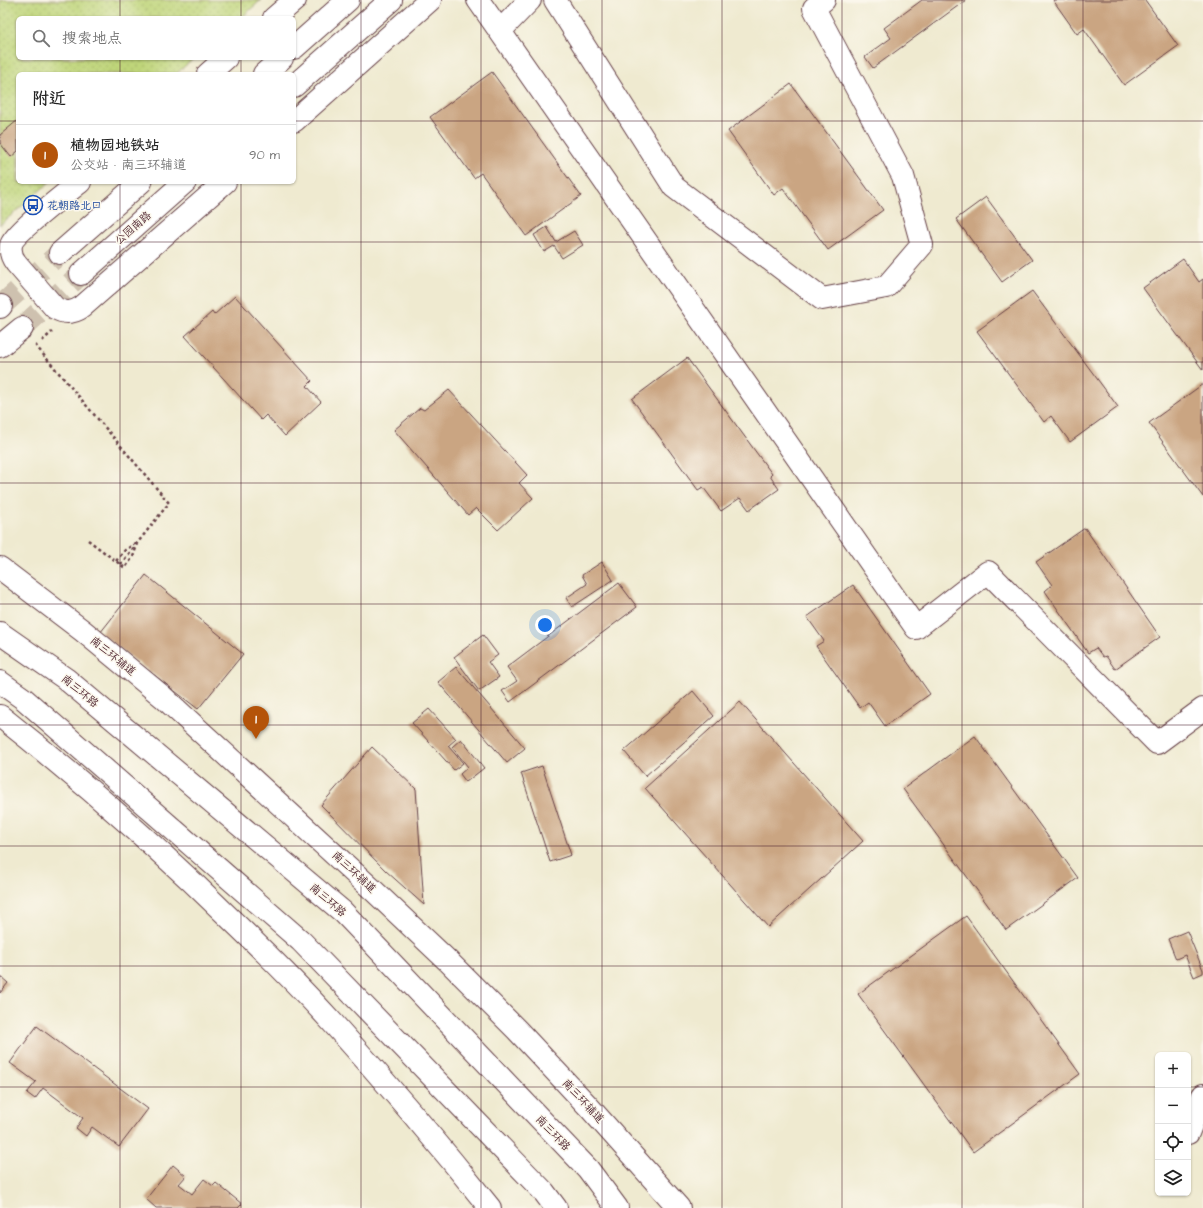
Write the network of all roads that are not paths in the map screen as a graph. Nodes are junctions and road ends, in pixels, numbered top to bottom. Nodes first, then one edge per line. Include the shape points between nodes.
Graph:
1 (295, 0) edge
2 (348, 0) edge
3 (391, 0) edge
4 (430, 0) edge
5 (478, 0) edge
6 (530, 0) edge
7 (555, 0) edge
8 (824, 0) edge
9 (276, 16) edge
10 (500, 31) junction
11 (296, 46) edge
12 (224, 60) edge
13 (280, 60) edge
14 (210, 72) edge
15 (266, 72) edge
16 (296, 84) edge
17 (296, 119) edge
18 (78, 184) edge
19 (139, 184) edge
20 (183, 184) edge
21 (223, 184) edge
22 (60, 253) tunnel mouth
23 (81, 274) tunnel mouth
24 (22, 328) tunnel mouth
25 (0, 346) edge
26 (0, 568) edge
27 (0, 633) edge
28 (0, 682) edge
29 (1203, 709) edge
30 (0, 716) edge
31 (1203, 1095) edge
32 (1191, 1125) edge
33 (490, 1208) edge
34 (556, 1208) edge
35 (617, 1208) edge
36 (679, 1208) edge

1 - 9 main road
2 - 11 main road
3 - 16 main road
4 - 17 main road
5 - 10 main road
6 - 10 main road
7 - 8 main road via 674,188 822,299 886,287 922,245 903,176 814,8
10 - 29 main road via 916,628 988,572 1157,743
12 - 14 main road
13 - 15 main road
18 - 21 main road via 18,234 11,246 12,258 16,263 55,308 68,313 82,307
19 - 22 main road
20 - 23 main road, 公园南路
24 - 25 main road
26 - 36 main road, 南三环辅道 via 83,631 163,697 374,891 517,1030
27 - 35 main road, 南三环路 via 66,679 343,912 588,1169
28 - 34 main road via 24,699 301,940 544,1192
30 - 33 main road via 84,784 185,874 284,972 375,1070
31 - 32 main road

